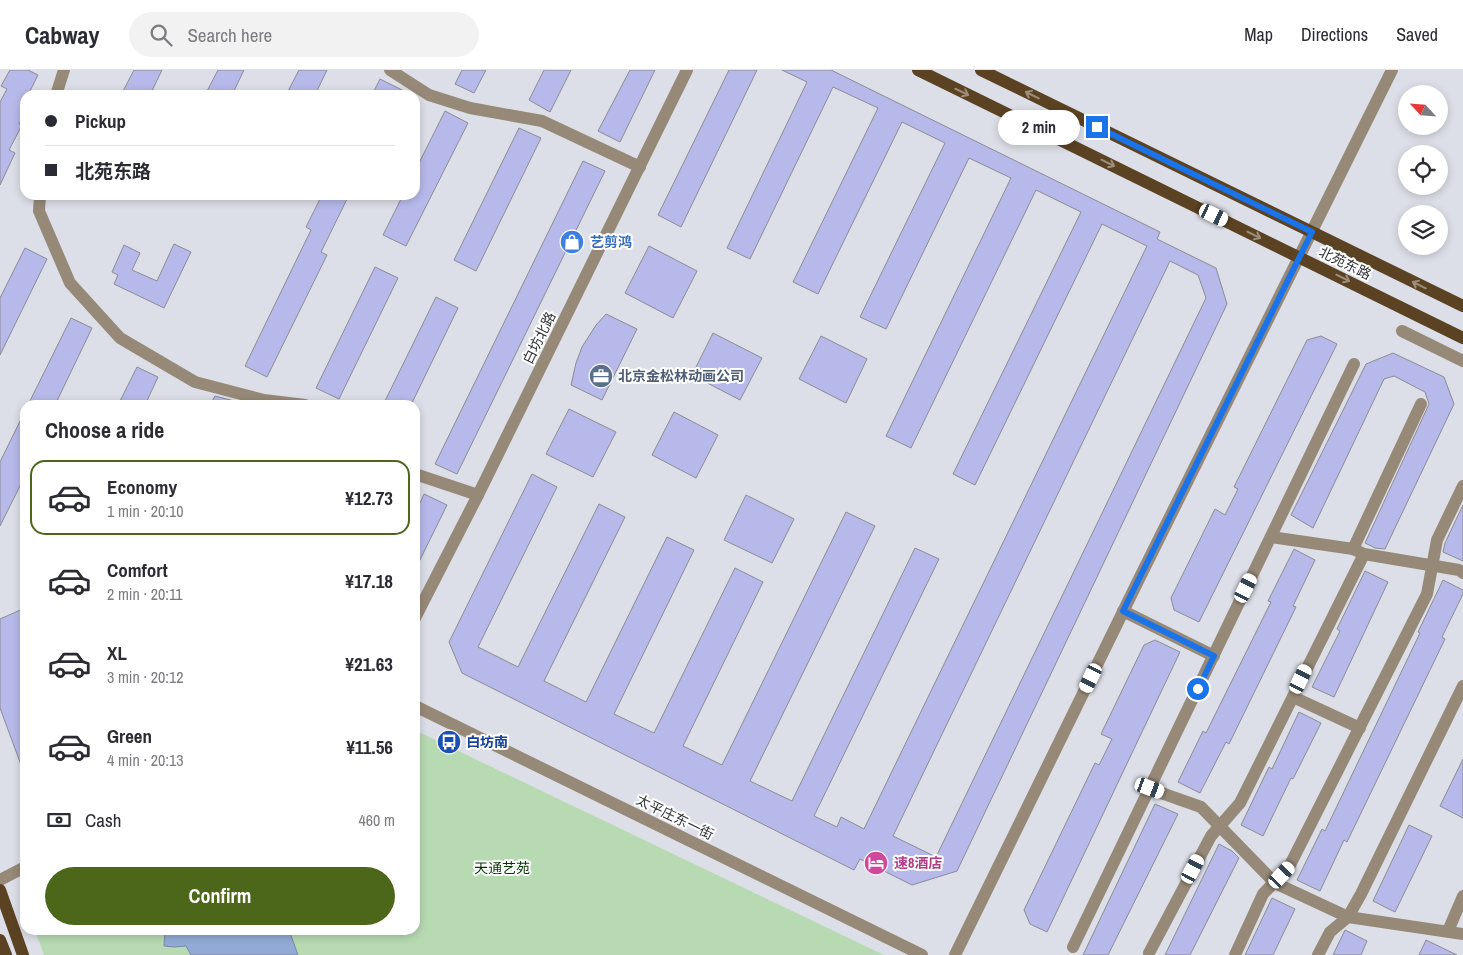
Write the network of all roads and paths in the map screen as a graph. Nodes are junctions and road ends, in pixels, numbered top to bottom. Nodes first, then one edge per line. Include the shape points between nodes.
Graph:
1 (390, 70) edge
2 (687, 70) edge
3 (918, 70) edge
4 (981, 70) edge
5 (1392, 70) edge
6 (63, 71) edge
7 (57, 90) edge
8 (640, 167) junction
9 (39, 200) edge
10 (1312, 232) junction
11 (1299, 257) junction
12 (1463, 306) edge
13 (1402, 332) dead end
14 (1463, 338) edge
15 (1463, 361) edge
16 (1354, 364) dead end
17 (264, 400) edge
18 (1421, 404) dead end
19 (420, 476) edge
20 (1463, 486) edge
21 (478, 495) junction
22 (1271, 537) junction
23 (1358, 552) junction
24 (1432, 566) junction
25 (1463, 573) edge
26 (420, 608) edge
27 (1123, 611) junction
28 (1214, 656) junction
29 (1463, 686) edge
30 (1292, 697) junction
31 (420, 708) edge
32 (1360, 728) junction
33 (1150, 788) junction
34 (1220, 826) junction
35 (20, 870) edge
36 (0, 880) edge
37 (1275, 882) junction
38 (0, 890) edge
39 (1463, 896) edge
40 (1348, 916) junction
41 (1448, 931) junction
42 (1463, 934) edge
43 (0, 940) edge
44 (1073, 948) dead end
45 (1149, 953) dead end
46 (6, 955) edge
47 (23, 955) edge
48 (922, 955) edge
49 (955, 955) edge
50 (1235, 955) edge
51 (1318, 955) edge

1 - 8 street via 429,95 470,108 542,121
2 - 8 street, 白坊北路
3 -> 11 main road, 北苑东路
10 -> 4 main road, 北苑东路
5 - 10 street
6 - 7 street
8 - 21 street, 白坊北路
9 - 17 street via 38,211 70,283 120,338 195,382
10 - 11 street
12 -> 10 main road, 北苑东路
11 -> 14 main road, 北苑东路
11 - 27 street
13 - 15 street
16 - 22 street
18 - 23 street
19 - 21 street
20 - 24 street via 1437,540
21 - 26 street, 白坊北路
22 - 23 street
22 - 28 street
23 - 24 street
23 - 30 street
24 - 25 street
24 - 32 street via 1427,594
27 - 28 street
27 - 49 street
28 - 33 street
29 - 40 street
30 - 32 street
30 - 34 street via 1240,803
31 - 48 street, 太平庄东一街
32 - 37 street via 1289,867
33 - 34 street via 1201,807
33 - 44 street
34 - 37 street
34 - 45 street via 1211,836
35 - 36 street
37 - 40 street
37 - 50 street via 1263,894
38 - 47 main road
39 - 41 street
40 - 41 street
40 - 51 street via 1330,932
41 - 42 street
43 - 46 main road

